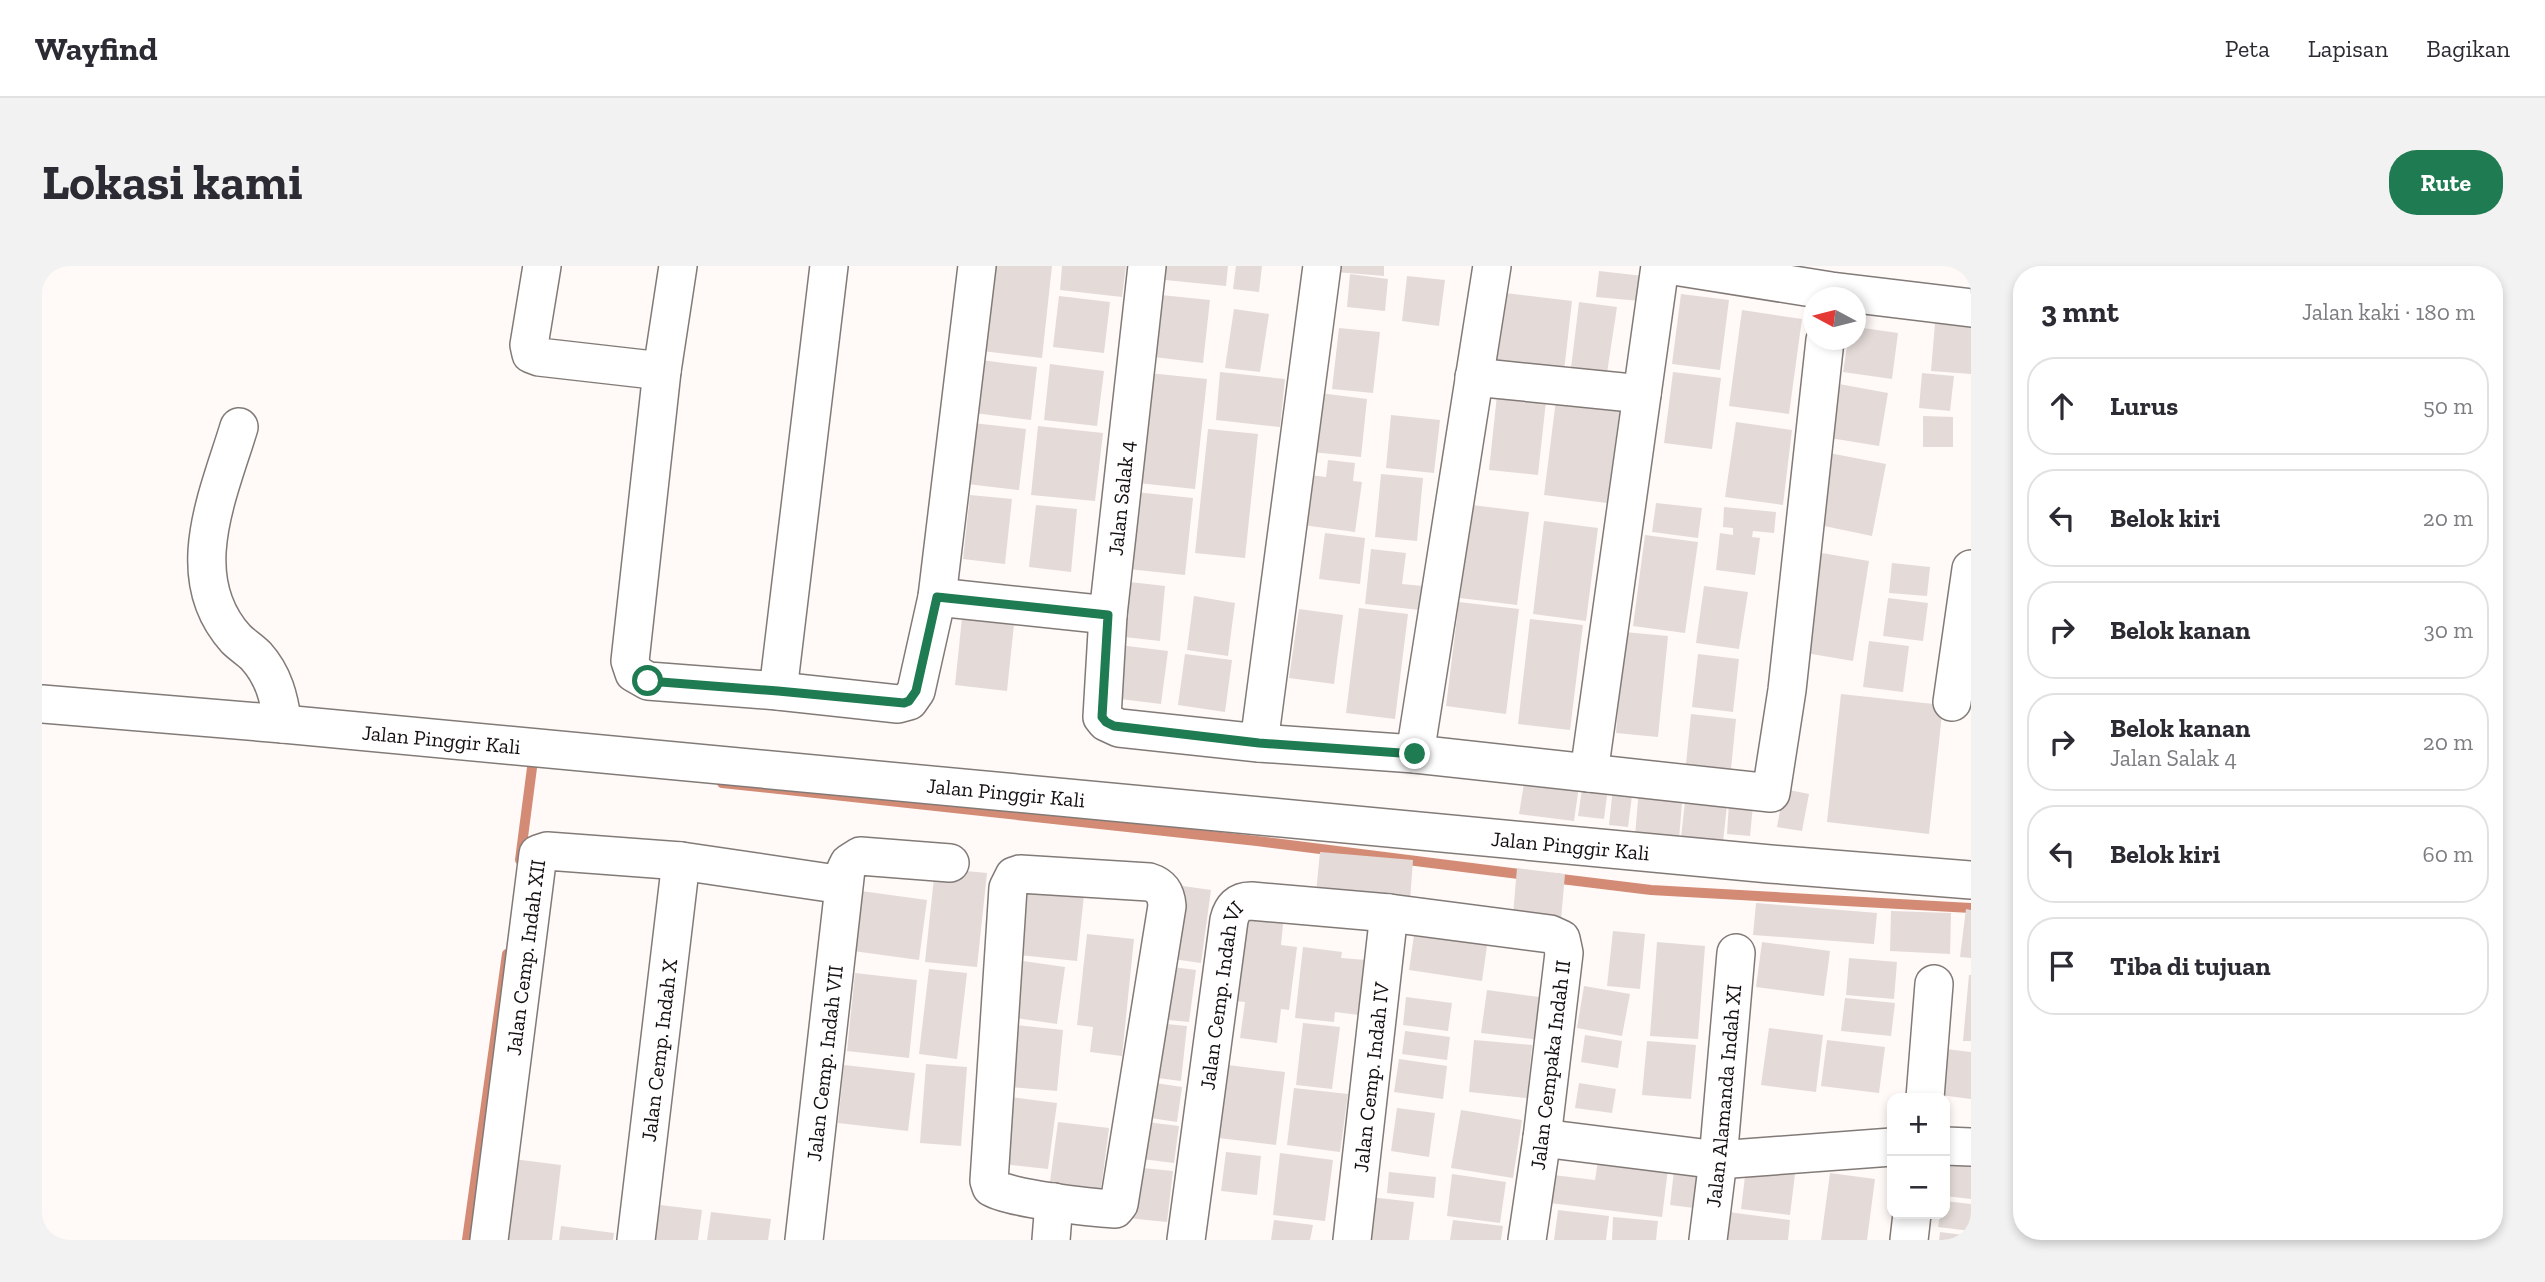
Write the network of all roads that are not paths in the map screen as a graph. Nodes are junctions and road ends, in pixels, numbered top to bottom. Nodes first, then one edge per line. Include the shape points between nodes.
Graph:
1 (542, 266) edge
2 (678, 266) edge
3 (829, 266) edge
4 (977, 266) edge
5 (1147, 266) edge
6 (1322, 266) edge
7 (1492, 266) edge
8 (1660, 266) edge
9 (1674, 266) edge
10 (1803, 289) edge
11 (1866, 298) edge
12 (1971, 308) edge
13 (1824, 350) edge
14 (662, 371) junction
15 (1475, 377) junction
16 (1642, 394) junction
17 (239, 427) dead end
18 (1971, 569) edge
19 (937, 597) junction
20 (1108, 615) junction
21 (778, 691) junction
22 (1952, 702) dead end
23 (42, 704) edge
24 (283, 724) junction
25 (1259, 743) junction
26 (1415, 754) junction
27 (1589, 773) junction
28 (681, 861) junction
29 (950, 863) dead end
30 (1971, 880) edge
31 (843, 885) junction
32 (1389, 913) junction
33 (1736, 953) dead end
34 (1934, 984) dead end
35 (1924, 1093) edge
36 (1542, 1138) junction
37 (1950, 1146) edge
38 (1887, 1147) edge
39 (1971, 1147) edge
40 (1718, 1160) junction
41 (1054, 1202) junction
42 (1911, 1219) edge
43 (489, 1240) edge
44 (636, 1240) edge
45 (804, 1240) edge
46 (1051, 1240) edge
47 (1186, 1240) edge
48 (1352, 1240) edge
49 (1527, 1240) edge
50 (1707, 1240) edge
51 (1909, 1240) edge

1 - 14 street via 531,354
2 - 14 street
3 - 21 street
4 - 19 street
5 - 20 street, Jalan Salak 4
6 - 25 street
7 - 15 street
8 - 16 street
9 - 10 street
11 - 12 street
13 - 27 street via 1787,690 1771,793
14 - 21 street via 630,661 634,673 648,681
15 - 16 street
15 - 26 street
16 - 27 street
17 - 24 street via 205,549 206,580 216,612 271,675
18 - 22 street
19 - 20 street
19 - 21 street via 918,685 909,701 898,704
20 - 25 street, Jalan Salak 4 via 1102,717 1112,726
23 - 24 street, Jalan Pinggir Kali
24 - 30 street, Jalan Pinggir Kali
25 - 26 street
26 - 27 street
28 - 31 street, Jalan Cemp. Indah XII
28 - 43 street, Jalan Cemp. Indah XII via 547,850 538,854
28 - 44 street, Jalan Cemp. Indah X
29 - 31 street via 860,856 849,863
31 - 45 street, Jalan Cemp. Indah VII
32 - 36 street, Jalan Cempaka Indah II via 1561,939 1564,953
32 - 47 street, Jalan Cemp. Indah VI via 1251,901 1243,901 1231,911
32 - 48 street, Jalan Cemp. Indah IV
33 - 40 street, Jalan Alamanda Indah XI
34 - 35 street
36 - 40 street
36 - 49 street, Jalan Cempaka Indah II
37 - 39 street
38 - 40 street
40 - 50 street, Jalan Alamanda Indah XI
41 - 41 street via 1112,1209 1119,1204 1167,906 1164,892 1149,882 1027,874 1010,881 989,1181 996,1190
41 - 46 street
42 - 51 street

